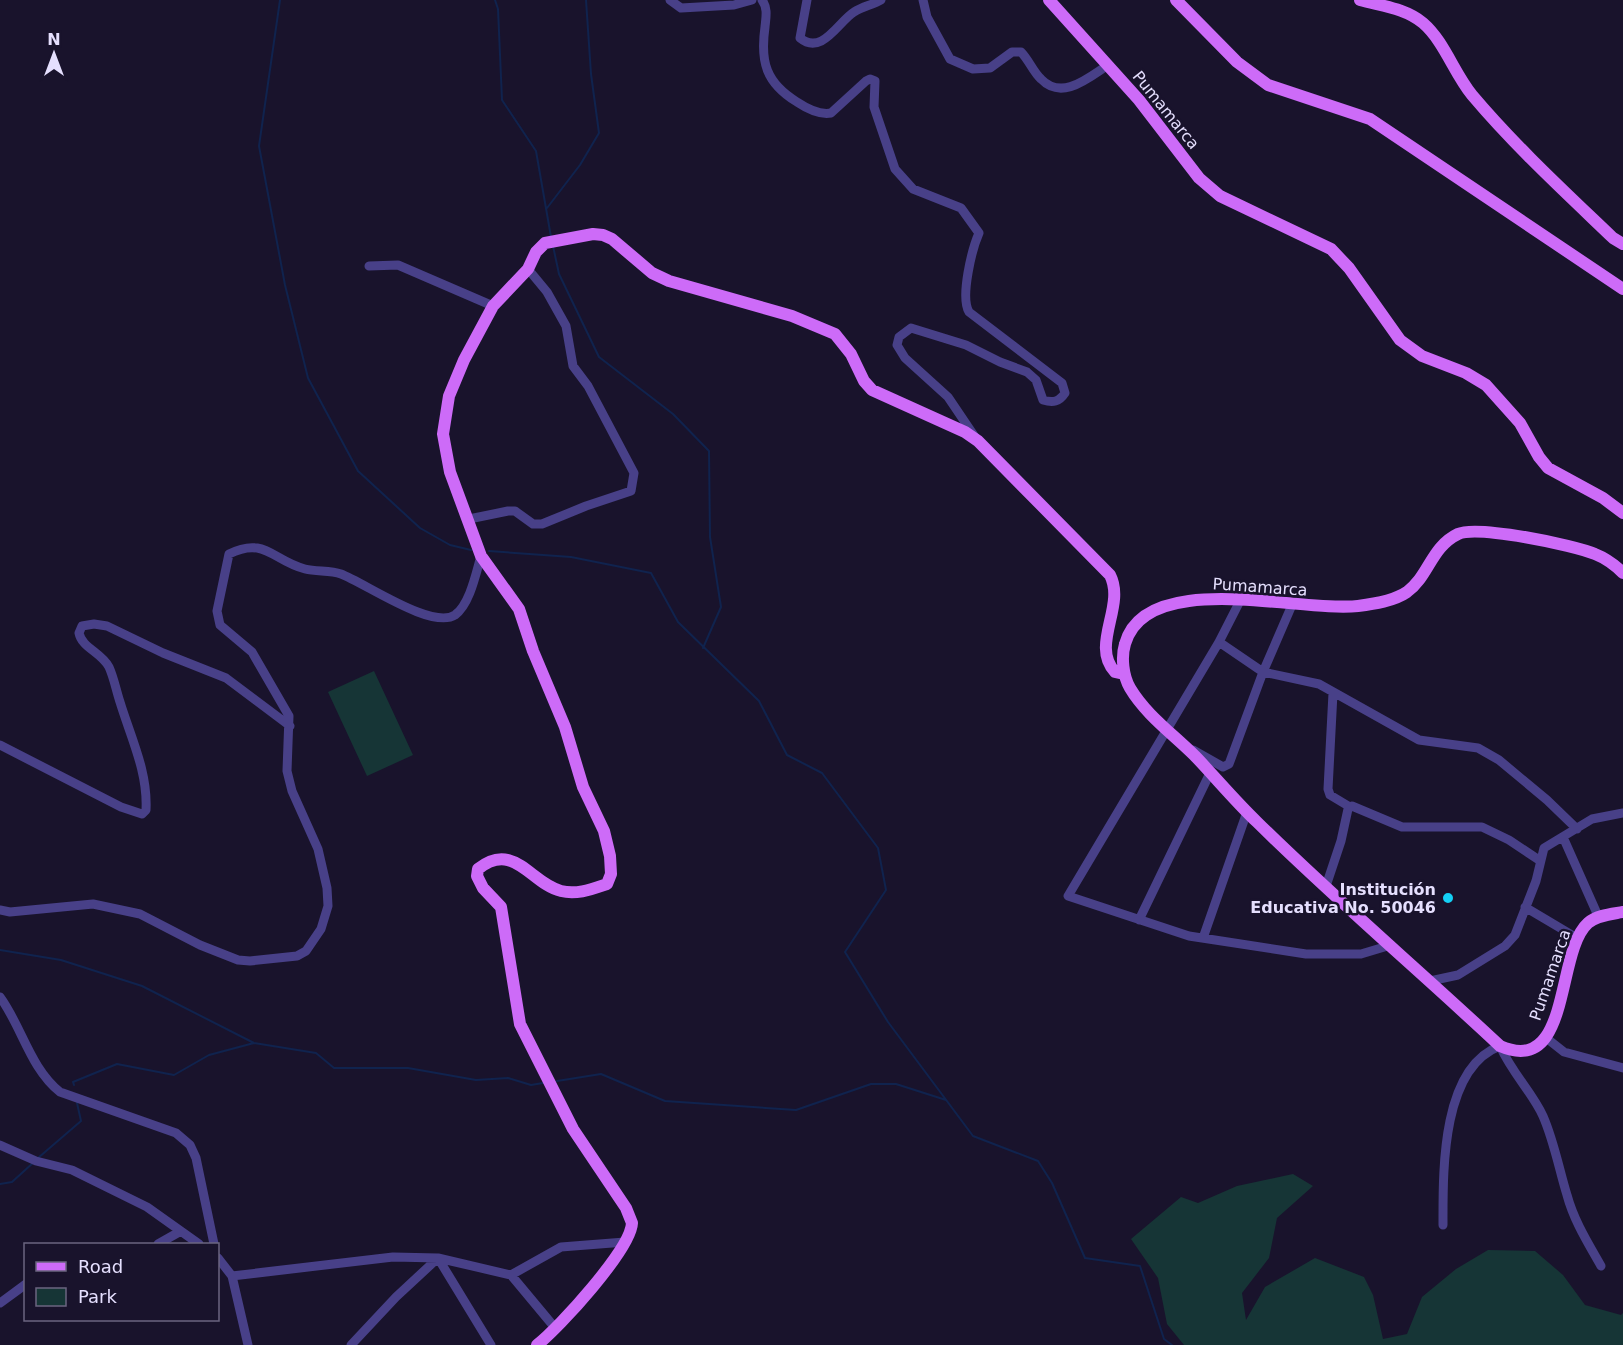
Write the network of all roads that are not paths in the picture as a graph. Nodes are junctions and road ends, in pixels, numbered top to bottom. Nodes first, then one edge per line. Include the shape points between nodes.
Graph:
1 (670, 0) edge
2 (752, 0) edge
3 (762, 0) edge
4 (807, 0) edge
5 (881, 0) edge
6 (923, 0) edge
7 (1049, 0) edge
8 (1176, 0) edge
9 (1360, 0) edge
10 (1108, 65) junction
11 (1623, 244) edge
12 (369, 266) dead end
13 (528, 269) junction
14 (1623, 289) edge
15 (493, 306) junction
16 (978, 441) junction
17 (1623, 513) edge
18 (469, 519) junction
19 (480, 556) junction
20 (1623, 573) edge
21 (1241, 599) junction
22 (1292, 605) junction
23 (1219, 642) junction
24 (1263, 672) junction
25 (1124, 674) junction
26 (1333, 693) junction
27 (290, 726) junction
28 (1168, 726) junction
29 (0, 745) edge
30 (1210, 773) junction
31 (1350, 807) junction
32 (1247, 812) junction
33 (1623, 813) edge
34 (1577, 829) junction
35 (1563, 837) junction
36 (1539, 860) junction
37 (1326, 886) junction
38 (1525, 907) junction
39 (0, 910) edge
40 (1623, 912) edge
41 (1599, 918) junction
42 (1139, 920) junction
43 (1203, 938) junction
44 (1577, 938) junction
45 (1391, 945) junction
46 (1430, 981) junction
47 (0, 997) edge
48 (1545, 1037) junction
49 (1500, 1046) junction
50 (1623, 1068) edge
51 (0, 1145) edge
52 (1443, 1225) dead end
53 (181, 1231) junction
54 (625, 1242) junction
55 (161, 1243) edge
56 (196, 1243) edge
57 (214, 1243) edge
58 (438, 1258) junction
59 (219, 1259) edge
60 (1601, 1266) dead end
61 (511, 1275) junction
62 (232, 1276) junction
63 (24, 1285) edge
64 (0, 1303) edge
65 (556, 1329) junction
66 (248, 1345) edge
67 (351, 1345) edge
68 (491, 1345) edge
69 (537, 1345) edge

1 - 2 street via 681,8
3 - 16 street via 766,16 764,68 777,89 824,114 831,113 866,81 875,81 874,107 896,169 913,189 961,208 979,233 965,306 1062,383 1062,398 1043,400 1036,380 1027,372 934,335 911,328 904,332 897,345 905,358 948,397
4 - 5 street via 800,38 812,43 820,42 853,13
6 - 10 street via 927,17 950,59 973,69 990,68 1012,52 1021,52 1041,80 1056,89 1081,83
7 - 10 main road, Pumamarca
8 - 14 main road via 1237,62 1268,86 1370,119
9 - 11 main road via 1404,11 1423,23 1470,93 1555,182
10 - 17 main road, Pumamarca via 1194,172 1220,196 1331,249 1400,340 1422,356 1486,385 1520,423 1548,468
12 - 15 street via 398,264
13 - 15 main road
13 - 16 main road via 545,243 593,234 612,239 652,273 669,281 792,316 835,334 872,390
13 - 18 street via 547,292 566,326 573,366 588,386 634,473 634,484 632,491 542,524 533,524 508,511
15 - 18 main road via 449,396 443,434 444,453
16 - 25 main road via 1110,575 1115,597 1106,649 1111,668
18 - 19 main road
19 - 27 street via 464,602 455,615 441,618 405,606 349,577 305,569 258,547 229,554 217,611 220,625 252,652 290,716
19 - 54 main road via 519,609 565,727 583,787 604,831 611,874 607,884 571,892 559,891 507,860 486,862 477,876 501,907 520,1024 573,1129 629,1214 632,1228
20 - 22 main road, Pumamarca via 1597,554 1575,547 1470,532 1458,534 1441,546 1417,582 1394,599 1356,606
21 - 22 main road, Pumamarca
21 - 23 street
21 - 25 main road, Pumamarca via 1205,599 1150,611 1137,622 1125,644
22 - 24 street
23 - 24 street
23 - 28 street
24 - 26 street via 1319,684
24 - 28 street via 1227,766 1195,751
25 - 28 main road via 1143,707
26 - 31 street via 1328,789 1330,795
26 - 34 street via 1419,740 1478,748 1548,800
27 - 29 street via 226,678 107,626 94,624 82,626 81,641 101,656 114,679 142,767 146,810 136,814
27 - 39 street via 287,771 318,849 327,888 325,918 306,951 285,959 238,960 140,914 93,904
28 - 30 main road
28 - 42 street via 1068,896
30 - 32 main road
30 - 42 street
31 - 36 street via 1402,826 1482,827
31 - 37 street
32 - 37 main road
32 - 43 street
33 - 34 street via 1592,819
34 - 35 street
35 - 36 street via 1544,848
35 - 41 street
36 - 38 street via 1536,881
37 - 45 main road
38 - 44 street
38 - 46 street via 1515,935 1505,946 1458,975
40 - 41 main road, Pumamarca
41 - 44 main road, Pumamarca via 1588,923
42 - 43 street
43 - 45 street via 1306,954 1361,954
44 - 48 main road, Pumamarca via 1560,1002
45 - 46 main road
46 - 49 main road
47 - 57 street via 32,1057 60,1092 165,1128 190,1145
48 - 49 main road, Pumamarca via 1528,1051
48 - 50 street via 1564,1052
49 - 52 street via 1477,1061 1457,1095 1444,1164
49 - 60 street via 1544,1118 1567,1197
51 - 53 street via 83,1176 147,1206
53 - 55 street
53 - 56 street
54 - 61 street via 561,1247
54 - 65 main road
58 - 61 street
58 - 62 street via 393,1257
58 - 67 street
58 - 68 street
59 - 62 street
61 - 65 street
62 - 66 street
63 - 64 street
65 - 69 main road

